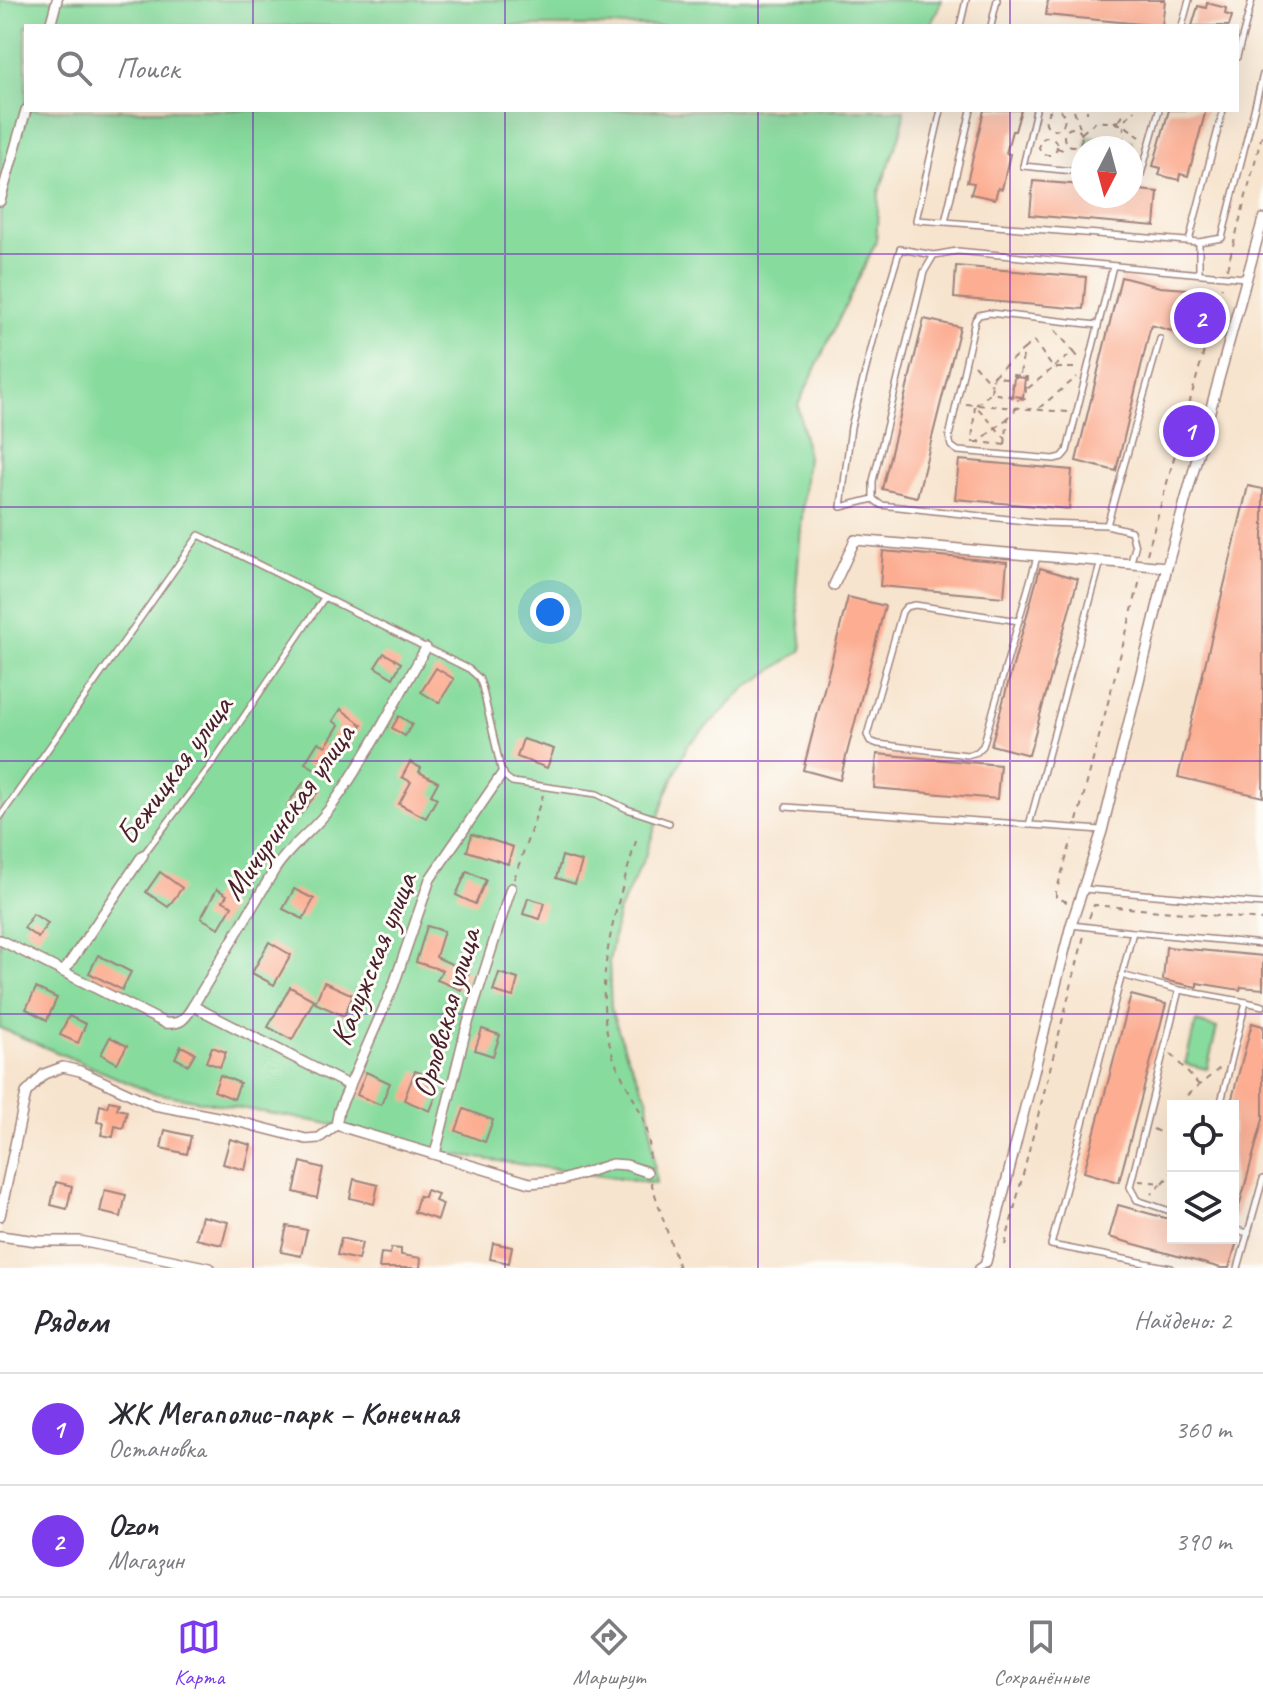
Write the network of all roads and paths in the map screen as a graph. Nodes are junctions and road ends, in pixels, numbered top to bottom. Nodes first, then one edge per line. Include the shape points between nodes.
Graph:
1 (57, 0) edge
2 (966, 0) edge
3 (997, 0) edge
4 (1189, 0) edge
5 (1252, 0) edge
6 (51, 24) edge
7 (960, 24) edge
8 (991, 24) edge
9 (1183, 24) edge
10 (1239, 49) edge
11 (1263, 74) edge
12 (25, 112) edge
13 (941, 112) edge
14 (971, 112) edge
15 (1036, 112) edge
16 (1049, 112) edge
17 (1062, 112) edge
18 (1075, 112) edge
19 (1124, 112) edge
20 (1132, 112) edge
21 (1158, 112) edge
22 (1222, 112) edge
23 (1120, 121) junction
24 (1114, 123) junction
25 (1124, 125) junction
26 (1063, 127) junction
27 (1053, 129) junction
28 (1067, 130) junction
29 (1263, 131) edge
30 (1082, 133) junction
31 (1123, 136) edge
32 (1049, 137) junction
33 (1066, 143) junction
34 (1071, 144) edge
35 (1057, 146) junction
36 (1147, 153) junction
37 (1143, 167) edge
38 (1071, 169) edge
39 (0, 201) edge
40 (1263, 219) edge
41 (945, 222) junction
42 (1189, 241) junction
43 (1199, 242) junction
44 (934, 255) junction
45 (1113, 266) junction
46 (1199, 272) junction
47 (1225, 275) junction
48 (1246, 278) junction
49 (1047, 319) junction
50 (1097, 325) junction
51 (1160, 339) dead end
52 (1024, 349) junction
53 (1074, 352) junction
54 (967, 357) junction
55 (1053, 368) junction
56 (1087, 368) junction
57 (993, 376) junction
58 (1019, 376) junction
59 (1012, 379) junction
60 (992, 385) junction
61 (1026, 390) junction
62 (991, 393) junction
63 (1010, 396) junction
64 (1018, 398) junction
65 (957, 402) junction
66 (975, 405) junction
67 (1017, 408) junction
68 (1037, 410) junction
69 (1076, 413) junction
70 (1008, 418) junction
71 (995, 428) junction
72 (1006, 439) junction
73 (978, 442) junction
74 (1005, 445) junction
75 (1004, 454) junction
76 (873, 499) junction
77 (1107, 525) junction
78 (1037, 557) junction
79 (1101, 560) junction
80 (1131, 562) junction
81 (1144, 564) junction
82 (1167, 567) junction
83 (834, 585) dead end
84 (324, 598) junction
85 (1019, 621) junction
86 (426, 648) junction
87 (502, 774) junction
88 (545, 787) junction
89 (786, 807) dead end
90 (0, 817) edge
91 (669, 823) dead end
92 (1029, 825) junction
93 (1075, 828) junction
94 (1102, 831) junction
95 (636, 841) dead end
96 (143, 855) joint
97 (511, 888) joint
98 (1082, 889) junction
99 (1077, 904) junction
100 (1263, 904) edge
101 (1094, 905) junction
102 (1263, 920) edge
103 (1071, 925) junction
104 (1086, 927) junction
105 (1133, 932) junction
106 (0, 940) edge
107 (1263, 944) edge
108 (64, 971) junction
109 (1121, 975) junction
110 (1179, 990) junction
111 (1246, 1002) junction
112 (193, 1006) junction
113 (1263, 1006) edge
114 (1165, 1048) junction
115 (1232, 1059) junction
116 (350, 1086) junction
117 (1199, 1086) junction
118 (1188, 1100) edge
119 (1222, 1100) edge
120 (336, 1125) junction
121 (1145, 1125) junction
122 (1167, 1136) edge
123 (435, 1154) junction
124 (647, 1172) junction
125 (1172, 1172) edge
126 (1263, 1179) edge
127 (1131, 1181) junction
128 (1162, 1183) junction
129 (1144, 1204) junction
130 (1167, 1210) edge
131 (0, 1216) edge
132 (1239, 1231) edge
133 (1248, 1233) junction
134 (0, 1236) edge
135 (1005, 1245) dead end
136 (982, 1265) edge
137 (210, 1268) edge
138 (679, 1268) edge
139 (1171, 1268) edge
140 (1238, 1268) edge

1 - 6 street
2 - 7 lane
3 - 8 lane
4 - 9 lane
5 - 10 lane
11 - 43 lane via 1222,238
12 - 39 street
13 - 41 lane via 916,220
14 - 41 lane
15 - 38 lane via 1023,166
16 - 27 path via 1045,121
17 - 26 path
18 - 30 path
19 - 23 path
20 - 23 path
21 - 36 lane
22 - 42 lane
23 - 24 path
24 - 25 path
24 - 30 path via 1095,122
25 - 31 path
25 - 36 path via 1139,136
26 - 27 path
26 - 28 path
27 - 32 path
28 - 30 path via 1074,127
28 - 33 path
29 - 47 path
32 - 35 path
32 - 35 path via 1039,143 1040,152 1052,155
33 - 34 path
33 - 35 path
33 - 35 path via 1063,150
36 - 37 lane
40 - 48 street
41 - 42 lane
42 - 43 lane
43 - 46 lane
44 - 45 lane via 957,251
44 - 76 lane via 920,287
44 - 76 lane via 900,249 851,427 841,507
45 - 46 lane
45 - 50 lane
46 - 47 lane
47 - 48 lane
47 - 81 path
48 - 82 street
49 - 50 lane
49 - 53 path
49 - 54 lane via 979,315
50 - 56 lane
51 - 77 lane
52 - 55 path via 1034,341
52 - 57 path
52 - 58 path
53 - 55 path
53 - 56 path
54 - 60 path
54 - 65 lane
55 - 56 path
55 - 61 path
56 - 68 path
56 - 69 lane
57 - 59 path
57 - 60 path
58 - 59 path
58 - 61 path via 1027,377
59 - 63 path
60 - 62 path
61 - 64 path via 1025,399
62 - 63 path
62 - 66 path
63 - 64 path
64 - 67 path
65 - 66 path
65 - 75 lane via 951,446
66 - 67 path
66 - 71 path
66 - 73 path via 972,442
67 - 68 path
67 - 70 path
68 - 69 path
69 - 75 lane via 1062,457
70 - 71 path
70 - 72 path
71 - 72 path
71 - 73 path
72 - 74 path
73 - 74 path
74 - 75 path
76 - 77 lane via 881,505 1029,522
77 - 80 lane via 1131,531
78 - 79 street
78 - 83 street via 855,540
78 - 85 lane
79 - 80 street
79 - 92 lane
80 - 81 street
81 - 82 street
81 - 93 path
82 - 94 street
84 - 86 lane
84 - 90 lane via 199,535
84 - 96 lane, Бежицкая улица via 243,721
85 - 85 lane via 977,752 967,755 870,741 867,735 906,607
86 - 87 lane via 479,678
86 - 112 street, Мичуринская улица via 334,803 289,848
87 - 88 lane via 512,782
87 - 116 street, Калужская улица via 430,879 393,987
88 - 91 lane via 597,794
88 - 97 path
89 - 92 lane
92 - 93 lane
93 - 94 lane
93 - 99 path via 1056,897
94 - 98 street
95 - 124 path via 613,919 604,997 614,1060 649,1135
96 - 108 street, Бежицкая улица
97 - 123 street, Орловская улица via 466,1029
98 - 99 street
98 - 100 lane
99 - 101 path
99 - 103 street
101 - 102 path
101 - 104 path
103 - 104 lane
103 - 136 street
104 - 105 lane
104 - 135 path
105 - 107 lane
105 - 109 lane
106 - 108 street
108 - 112 street via 165,1023 185,1020
109 - 110 lane
109 - 139 lane via 1051,1245
110 - 111 lane
110 - 114 lane
111 - 113 lane
111 - 115 lane
112 - 116 street
114 - 117 path
114 - 121 lane
115 - 117 path
115 - 119 lane
116 - 120 street, Калужская улица
117 - 118 path
120 - 123 street
120 - 131 street via 319,1138 306,1139 174,1111 63,1067 44,1074 26,1093
121 - 122 path
121 - 127 lane
123 - 124 street via 530,1183 562,1180 612,1164
124 - 138 path
125 - 128 path
126 - 133 lane
127 - 128 path
127 - 129 lane via 1132,1195
128 - 129 path
129 - 130 lane
132 - 133 lane
133 - 140 lane
134 - 137 street via 80,1241

